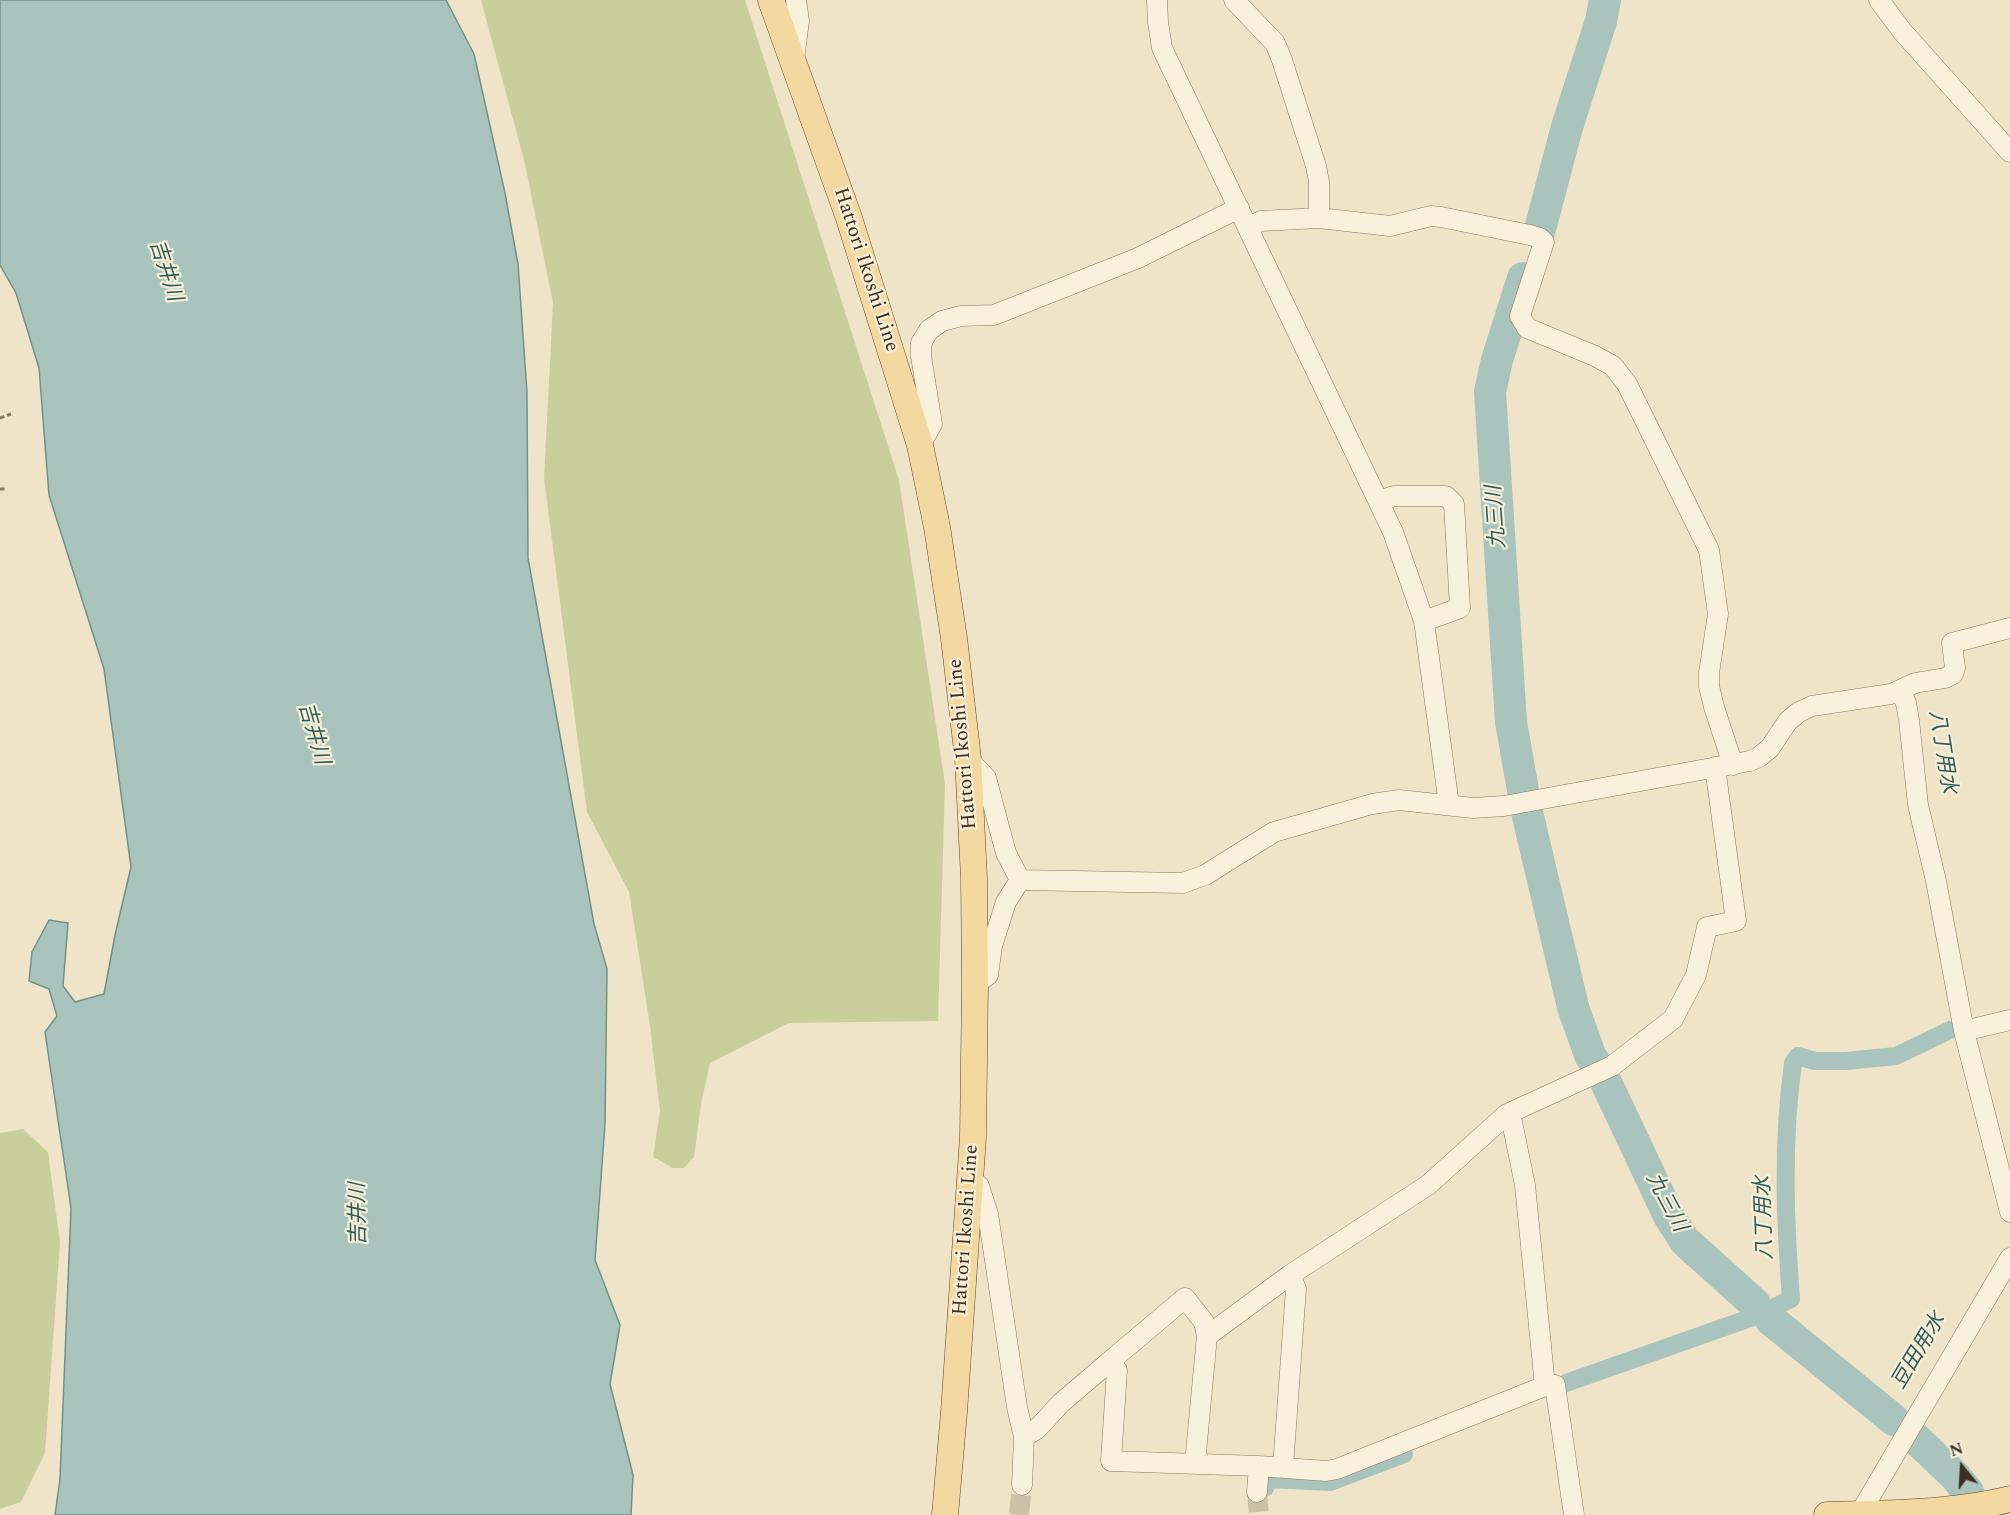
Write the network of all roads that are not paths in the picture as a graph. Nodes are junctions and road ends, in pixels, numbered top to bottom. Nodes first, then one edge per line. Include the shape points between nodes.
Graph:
1 (771, 0) edge
2 (796, 0) edge
3 (1157, 0) edge
4 (1234, 0) edge
5 (1879, 0) edge
6 (794, 63) junction
7 (2010, 152) edge
8 (1239, 208) junction
9 (1319, 218) junction
10 (1248, 227) junction
11 (920, 445) junction
12 (1379, 501) junction
13 (1424, 621) junction
14 (2010, 628) edge
15 (1900, 690) junction
16 (968, 759) junction
17 (1724, 766) junction
18 (1449, 805) junction
19 (1020, 880) junction
20 (975, 984) junction
21 (2010, 1020) edge
22 (1964, 1031) junction
23 (1507, 1114) junction
24 (970, 1177) junction
25 (2010, 1212) edge
26 (2010, 1258) edge
27 (1290, 1275) junction
28 (1208, 1336) junction
29 (1109, 1362) junction
30 (1545, 1386) junction
31 (1024, 1437) junction
32 (1195, 1463) junction
33 (1259, 1466) junction
34 (1283, 1467) junction
35 (1022, 1485) tunnel mouth
36 (1257, 1492) tunnel mouth
37 (1997, 1506) edge
38 (945, 1515) edge
39 (1574, 1515) edge
40 (1827, 1515) edge
41 (1859, 1515) edge

1 - 6 main road, Hattori Ikoshi Line
2 - 6 street via 799,21
3 - 8 street via 1162,48
4 - 9 street via 1275,43 1282,60 1316,166
5 - 7 street via 1902,32
6 - 11 main road, Hattori Ikoshi Line via 849,218
8 - 10 street
8 - 11 street via 1138,258 994,315 961,316 942,321 929,330 921,343 921,356 932,424
9 - 10 street via 1261,221
9 - 17 street via 1390,226 1441,217 1530,235 1544,242 1520,316 1523,323 1614,366 1627,384 1709,550 1718,614 1709,686
10 - 12 street
11 - 16 main road, Hattori Ikoshi Line via 951,616
12 - 13 street via 1394,532
12 - 13 street via 1394,496 1446,496 1454,504 1460,608
13 - 18 street
14 - 15 street via 1952,643 1953,674
15 - 17 street via 1812,706 1788,721 1760,757
15 - 22 street via 1909,720 1918,805
16 - 19 street via 986,778 1006,853
16 - 20 main road, Hattori Ikoshi Line
17 - 18 street via 1504,806
17 - 23 street via 1736,921 1707,927 1696,975 1673,1019 1612,1066
18 - 19 street via 1400,800 1317,819 1274,832 1205,875 1183,883
19 - 20 street via 1006,902 988,975
20 - 24 main road, Hattori Ikoshi Line
21 - 22 street
22 - 25 street
23 - 27 street via 1428,1185
23 - 30 street via 1525,1185
24 - 31 street via 980,1186 988,1214
24 - 38 main road, Hattori Ikoshi Line
26 - 41 street
27 - 28 street
27 - 34 street via 1296,1289
28 - 29 street via 1204,1322 1185,1298
28 - 32 street
29 - 31 street
29 - 32 street via 1117,1370 1111,1461
30 - 34 street via 1337,1469 1326,1472
30 - 39 street via 1555,1385
31 - 35 street
32 - 33 street
33 - 34 street
33 - 36 street
37 - 41 main road
40 - 41 main road

